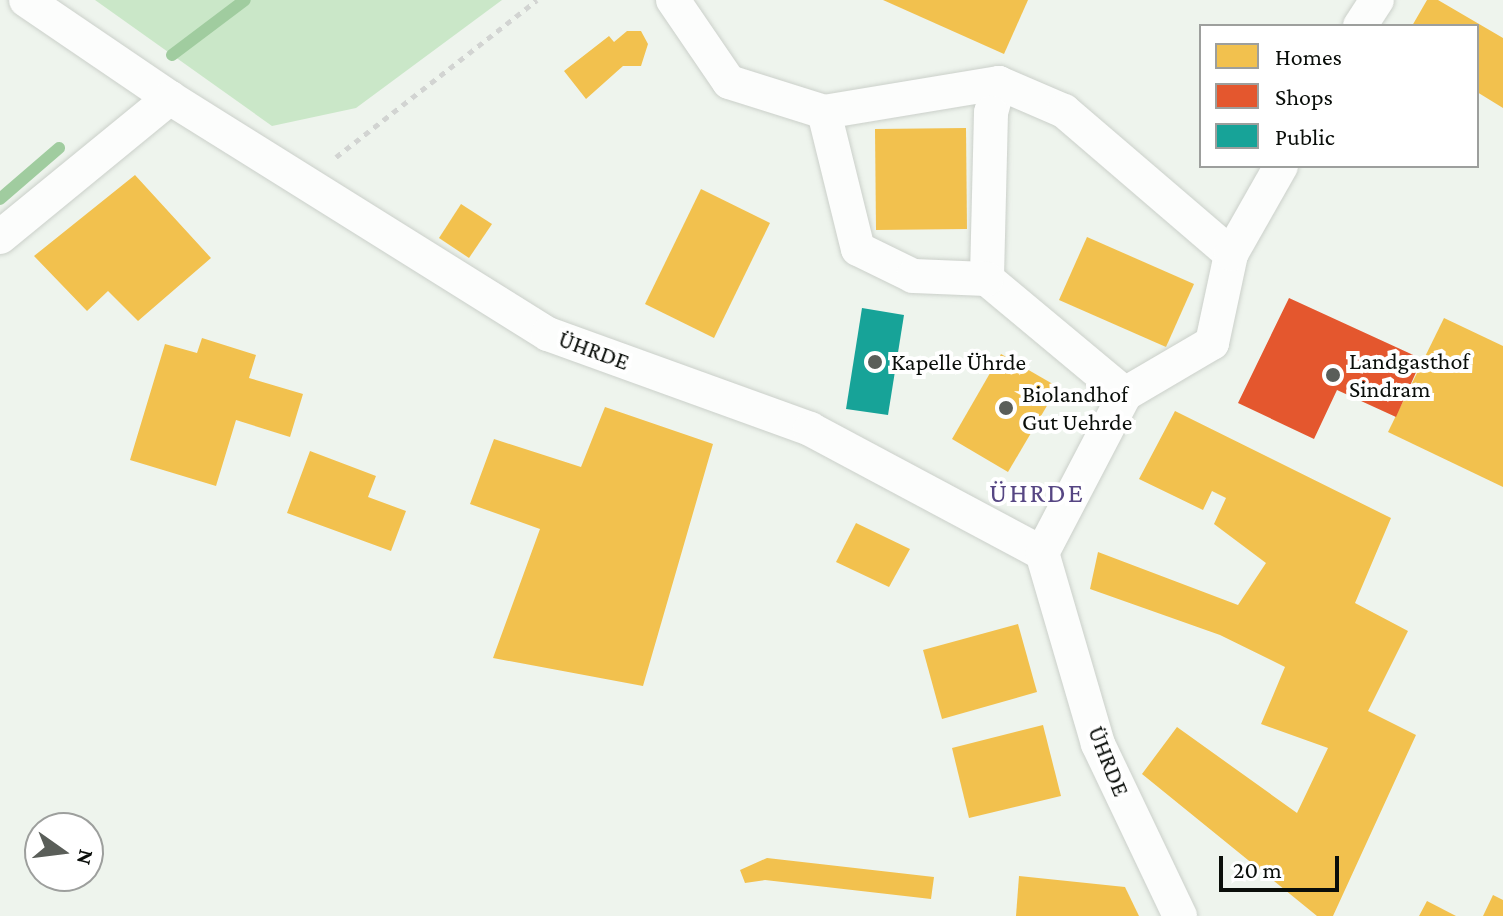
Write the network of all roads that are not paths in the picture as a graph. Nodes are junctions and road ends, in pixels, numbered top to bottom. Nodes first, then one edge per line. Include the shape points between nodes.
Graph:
1 (26, 0) edge
2 (673, 0) edge
3 (1377, 0) edge
4 (1361, 24) edge
5 (999, 83) junction
6 (170, 98) junction
7 (824, 112) junction
8 (1280, 168) edge
9 (0, 237) edge
10 (1231, 254) junction
11 (987, 279) junction
12 (1125, 394) junction
13 (1042, 553) junction
14 (1180, 916) edge

1 - 6 street, ÜHRDE
2 - 7 street via 729,82
3 - 4 street
5 - 7 street
5 - 10 street via 1064,111
5 - 11 street via 991,113
6 - 9 street
6 - 13 street, ÜHRDE via 548,334 810,429
7 - 11 street via 858,249 913,276
8 - 10 street
10 - 12 street via 1212,343
11 - 12 street
12 - 13 street
13 - 14 street, ÜHRDE via 1098,744

